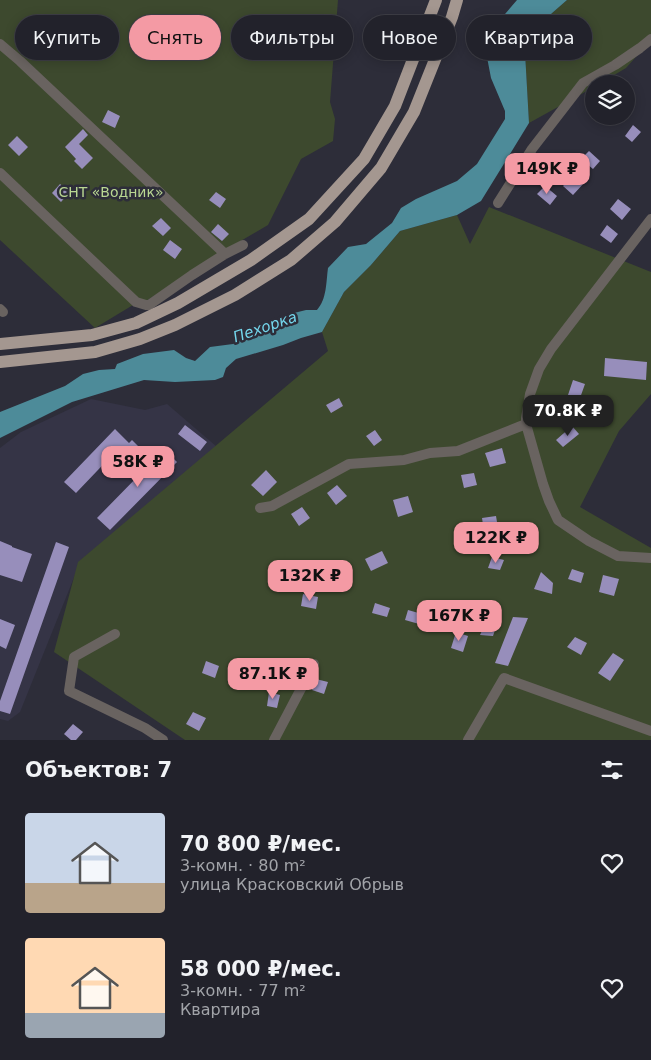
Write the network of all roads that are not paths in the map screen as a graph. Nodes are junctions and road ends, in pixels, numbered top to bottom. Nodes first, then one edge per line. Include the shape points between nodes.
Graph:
1 (457, 0) edge
2 (435, 3) edge
3 (651, 39) edge
4 (0, 44) edge
5 (0, 173) edge
6 (498, 203) dead end
7 (651, 219) edge
8 (243, 245) dead end
9 (225, 254) junction
10 (0, 344) edge
11 (0, 362) edge
12 (526, 424) junction
13 (260, 508) dead end
14 (651, 558) edge
15 (115, 634) dead end
16 (314, 664) dead end
17 (651, 731) edge
18 (163, 740) edge
19 (274, 740) edge
20 (468, 740) edge

1 - 11 main road via 414,112 381,168 335,222 291,260 235,295 140,339 95,352
2 - 10 main road via 395,106 364,159 309,219 251,260 178,303 136,323 92,335
3 - 6 street via 584,83 532,149
4 - 9 street
5 - 9 street via 136,302 146,306
7 - 12 street via 543,362 530,394
8 - 9 street
12 - 13 street via 458,450 404,460 349,464 272,506
12 - 14 street via 542,484 558,520 618,556
15 - 18 street via 74,657 69,691
16 - 19 street
17 - 20 street via 504,678

